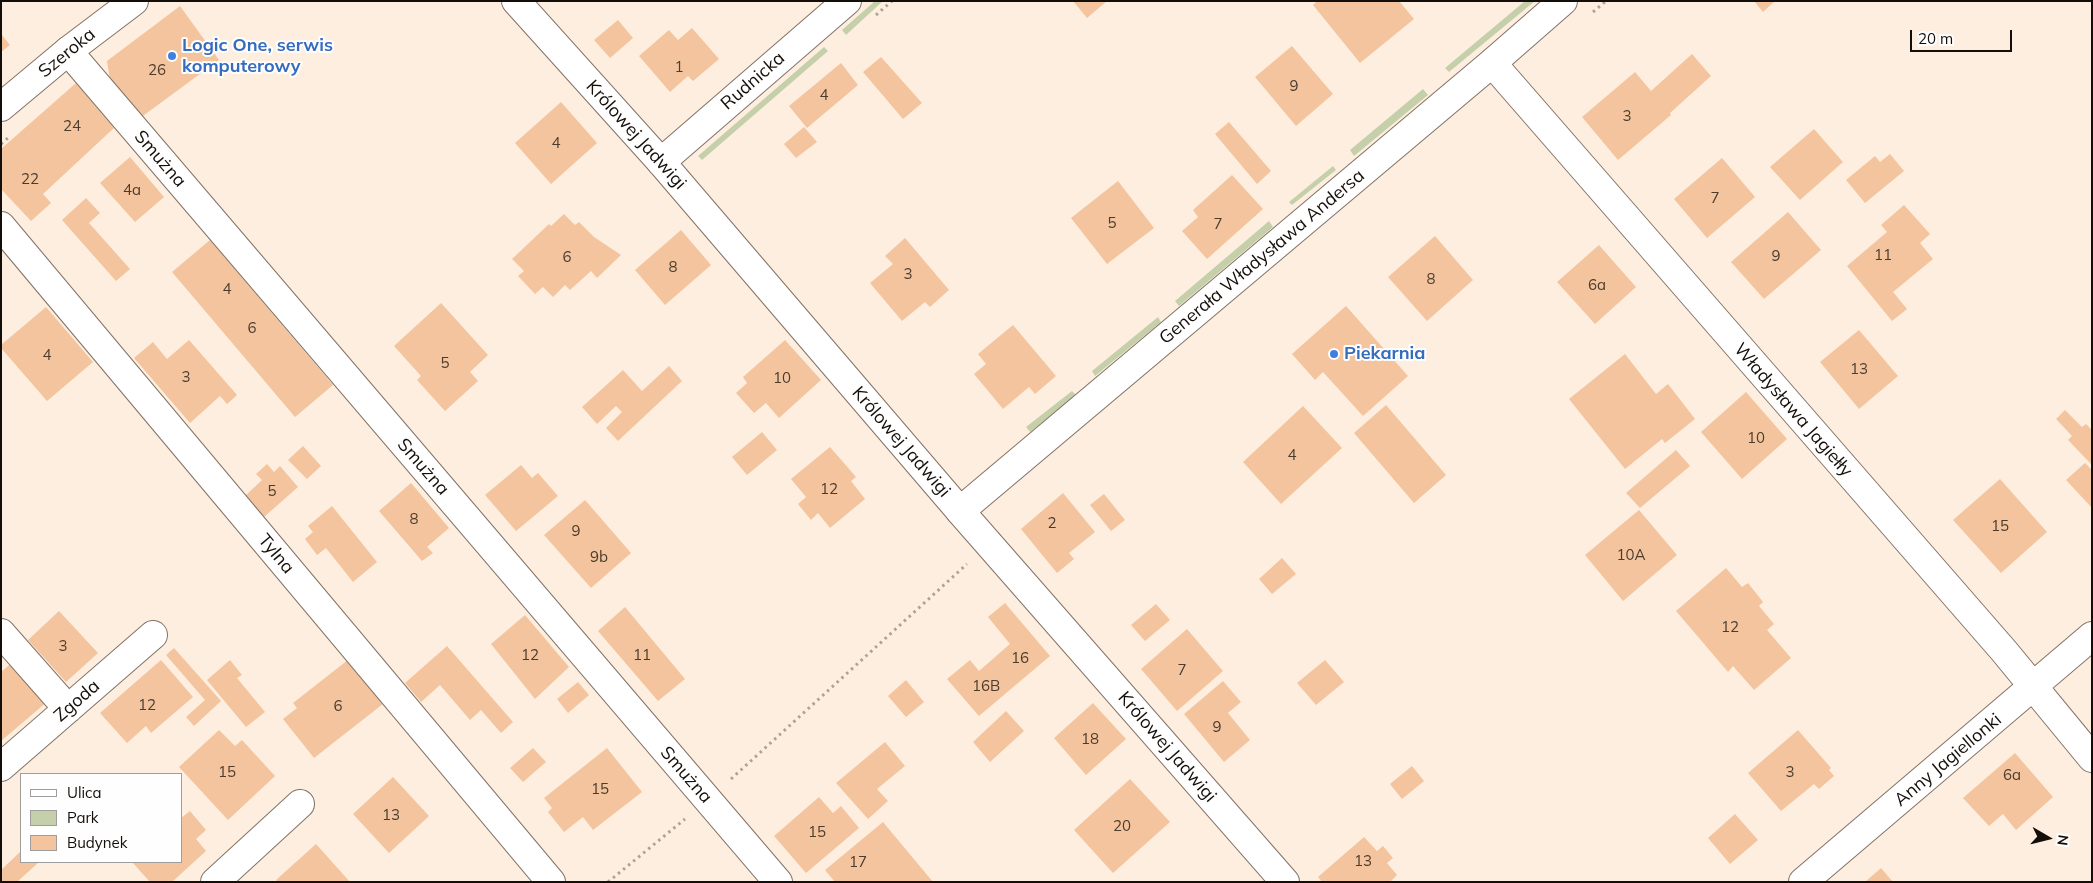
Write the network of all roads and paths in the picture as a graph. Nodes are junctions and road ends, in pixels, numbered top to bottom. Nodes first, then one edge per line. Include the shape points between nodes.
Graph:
1 (134, 1) edge
2 (516, 1) edge
3 (847, 1) edge
4 (1563, 1) edge
5 (68, 51) junction
6 (1492, 63) junction
7 (1, 108) edge
8 (661, 162) junction
9 (1, 226) edge
10 (960, 511) junction
11 (968, 563) dead end
12 (1, 634) edge
13 (152, 635) dead end
14 (2092, 636) edge
15 (2033, 688) junction
16 (68, 709) junction
17 (2092, 758) edge
18 (1, 767) edge
19 (707, 800) junction
20 (300, 804) dead end
21 (215, 882) edge
22 (551, 882) edge
23 (608, 882) edge
24 (778, 882) edge
25 (1285, 882) edge
26 (1803, 882) edge

1 - 5 street, Szeroka
2 - 8 street, Królowej Jadwigi
3 - 8 street, Rudnicka
4 - 6 street, Generała Władysława Andersa
5 - 7 street, Szeroka
5 - 19 street, Smużna
6 - 10 street, Generała Władysława Andersa
6 - 15 street, Władysława Jagiełły
8 - 10 street, Królowej Jadwigi
9 - 22 street, Tylna
10 - 25 street, Królowej Jadwigi
11 - 19 path
12 - 16 street
13 - 16 street, Zgoda
14 - 15 street, Anny Jagiellonki
15 - 17 street, Władysława Jagiełły
15 - 26 street, Anny Jagiellonki
16 - 18 street, Zgoda
19 - 23 path
19 - 24 street, Smużna
20 - 21 street

